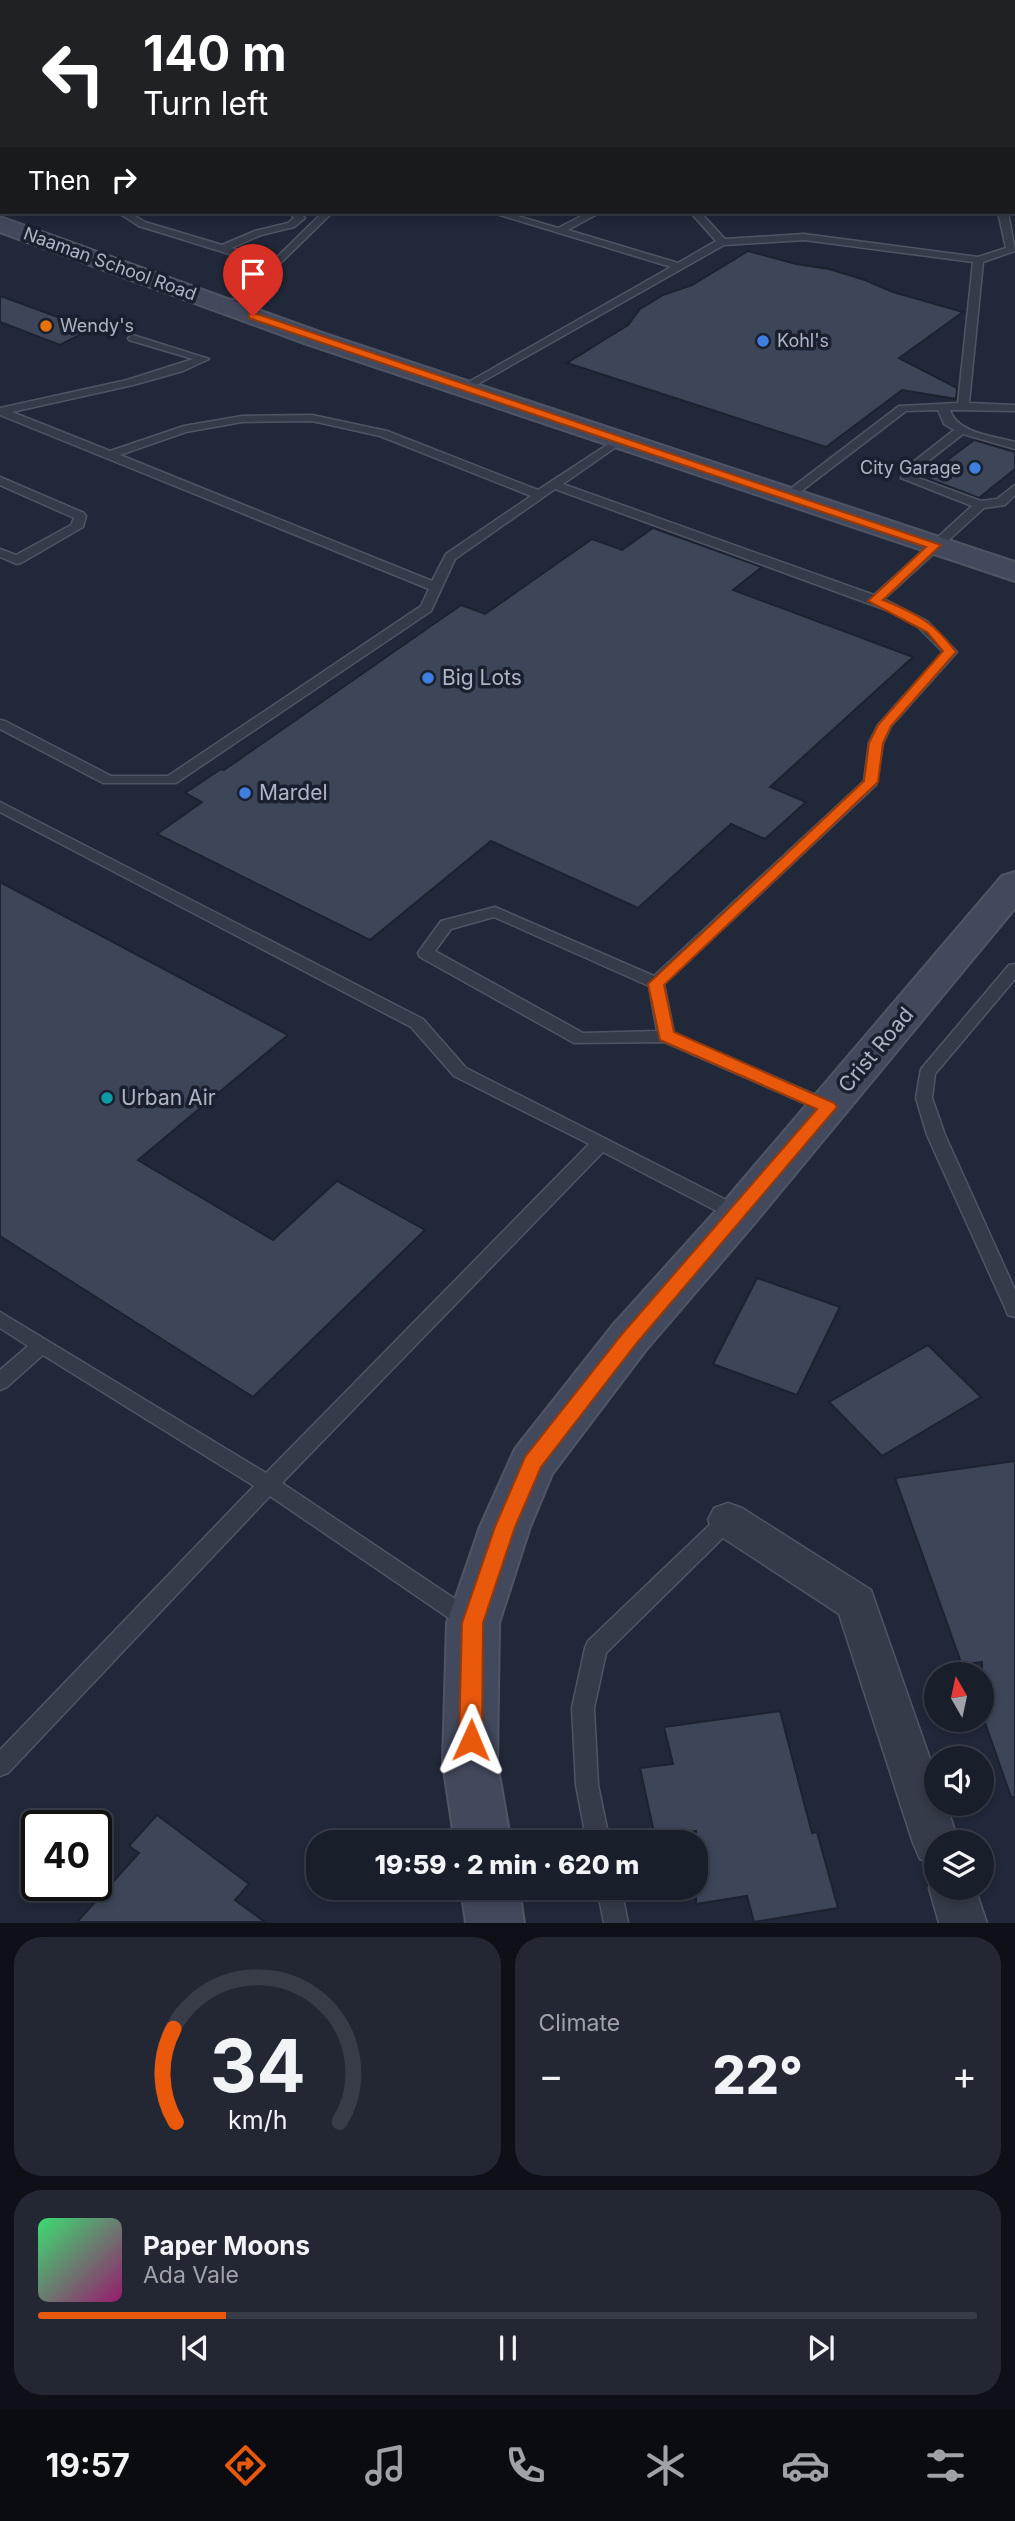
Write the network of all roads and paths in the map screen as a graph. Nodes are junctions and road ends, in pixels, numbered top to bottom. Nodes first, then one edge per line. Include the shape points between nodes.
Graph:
1 (129, 214) edge
2 (296, 214) edge
3 (326, 214) edge
4 (502, 214) edge
5 (592, 214) edge
6 (697, 214) edge
7 (1003, 214) edge
8 (0, 224) edge
9 (284, 228) junction
10 (559, 230) junction
11 (722, 242) junction
12 (222, 248) junction
13 (238, 254) junction
14 (978, 260) junction
15 (1015, 261) edge
16 (275, 265) junction
17 (679, 266) junction
18 (231, 308) junction
19 (133, 338) dead end
20 (464, 388) junction
21 (963, 406) junction
22 (943, 407) junction
23 (1015, 408) edge
24 (0, 411) edge
25 (961, 430) junction
26 (619, 440) junction
27 (1015, 446) edge
28 (110, 455) junction
29 (0, 481) edge
30 (554, 485) junction
31 (1015, 489) edge
32 (539, 495) junction
33 (788, 496) junction
34 (980, 505) junction
35 (935, 545) junction
36 (0, 553) edge
37 (1015, 572) edge
38 (436, 587) junction
39 (875, 601) junction
40 (0, 724) edge
41 (0, 806) edge
42 (1015, 884) edge
43 (1015, 969) edge
44 (656, 984) junction
45 (666, 1036) junction
46 (828, 1107) junction
47 (601, 1143) junction
48 (738, 1214) junction
49 (1015, 1310) edge
50 (0, 1319) edge
51 (40, 1346) junction
52 (0, 1382) edge
53 (268, 1484) junction
54 (728, 1520) joint
55 (473, 1623) junction
56 (0, 1766) edge
57 (480, 1830) edge
58 (596, 1830) edge
59 (932, 1830) edge
60 (492, 1900) edge
61 (611, 1900) edge
62 (955, 1900) edge
63 (495, 1923) edge
64 (616, 1923) edge
65 (963, 1923) edge

1 - 12 lane via 142,224
2 - 9 lane via 300,218
3 - 16 lane
4 - 10 lane
5 - 10 lane
6 - 11 lane
7 - 14 lane via 1011,250
8 - 18 main road, Naaman School Road
9 - 12 lane
9 - 13 lane via 281,234
10 - 17 lane
11 - 14 lane via 804,237
11 - 17 lane
12 - 13 lane
13 - 16 lane
14 - 15 lane
14 - 21 lane
16 - 18 lane
17 - 20 lane
18 - 20 main road, Naaman School Road
19 - 24 lane via 204,359 176,371
20 - 26 main road, Naaman School Road
21 - 22 lane
21 - 23 lane
22 - 25 lane via 948,422
22 - 33 lane via 903,408
24 - 28 lane
25 - 27 lane
25 - 34 lane via 907,472 907,478
26 - 30 lane
26 - 33 main road, Naaman School Road
28 - 32 lane via 184,429 242,419 312,418 383,433
28 - 38 lane
29 - 36 lane via 80,516 77,527 17,560
30 - 32 lane
30 - 39 lane
31 - 34 lane via 1001,502
32 - 38 lane via 450,557
33 - 35 main road, Naaman School Road
34 - 35 lane
35 - 37 main road, Naaman School Road
35 - 39 lane
38 - 40 lane via 426,608 171,780 108,780
39 - 44 lane via 932,629 950,652 885,725 876,743 871,782
41 - 47 lane via 417,1023 460,1072
42 - 46 main road, Crist Road
43 - 49 lane via 927,1073 924,1098 936,1135
44 - 45 lane
44 - 45 lane via 495,912 446,925 426,953 580,1039
45 - 46 lane
46 - 48 main road, Crist Road
47 - 48 lane
47 - 53 lane
48 - 55 main road, Crist Road via 629,1338 533,1463 505,1527
50 - 51 lane
51 - 52 lane
51 - 53 lane
53 - 55 lane
53 - 56 lane
54 - 58 lane via 596,1648 583,1708 587,1785
54 - 59 street via 856,1603
55 - 57 main road, Crist Road via 470,1763
60 - 63 main road
61 - 64 lane
62 - 65 street

